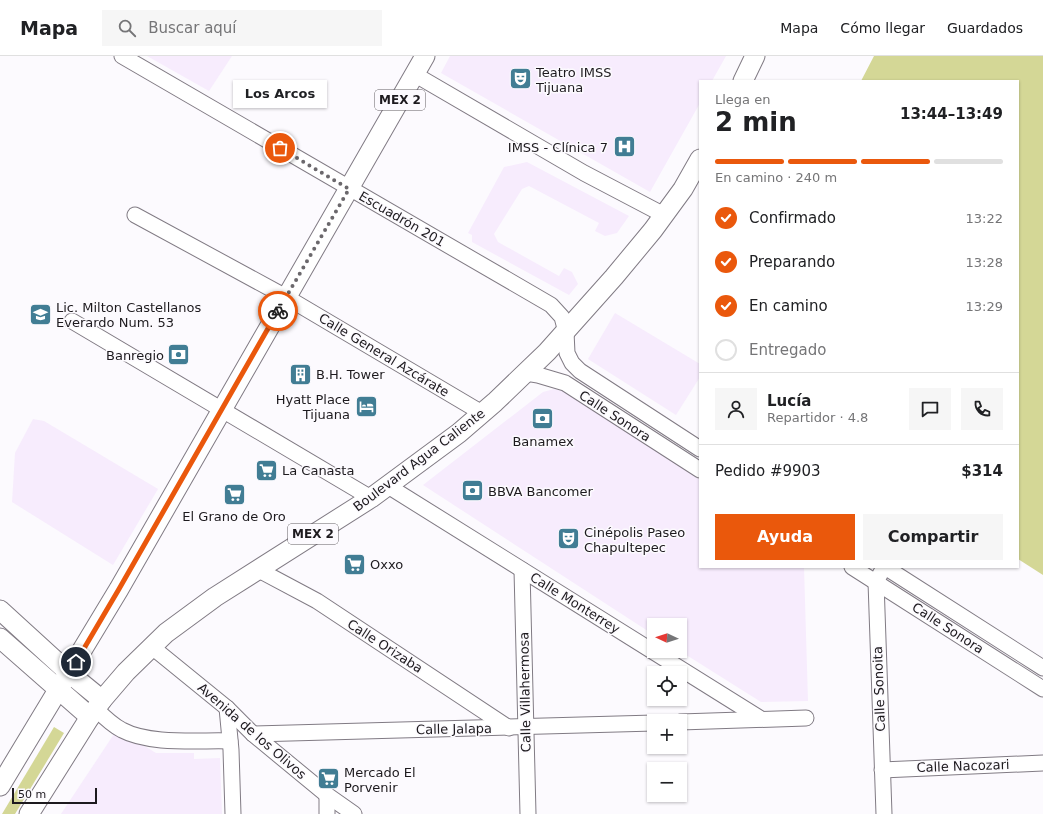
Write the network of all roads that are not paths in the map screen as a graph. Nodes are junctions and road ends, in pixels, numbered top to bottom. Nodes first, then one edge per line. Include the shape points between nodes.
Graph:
1 (122, 56) edge
2 (425, 56) edge
3 (755, 56) edge
4 (414, 74) junction
5 (743, 80) edge
6 (699, 161) edge
7 (349, 189) junction
8 (135, 215) dead end
9 (664, 215) junction
10 (286, 297) junction
11 (72, 321) dead end
12 (566, 332) junction
13 (526, 373) junction
14 (222, 410) junction
15 (482, 413) junction
16 (699, 448) edge
17 (699, 469) edge
18 (388, 486) junction
19 (370, 498) junction
20 (854, 568) edge
21 (884, 568) edge
22 (887, 568) edge
23 (258, 569) junction
24 (522, 570) junction
25 (876, 582) junction
26 (0, 610) edge
27 (0, 638) edge
28 (152, 647) junction
29 (1043, 668) edge
30 (69, 673) junction
31 (59, 689) junction
32 (1043, 689) edge
33 (96, 708) junction
34 (227, 708) junction
35 (806, 718) dead end
36 (761, 719) junction
37 (687, 722) edge
38 (647, 723) edge
39 (526, 727) junction
40 (509, 728) junction
41 (253, 734) junction
42 (230, 741) junction
43 (1043, 763) edge
44 (882, 770) junction
45 (0, 786) edge
46 (327, 795) junction
47 (29, 814) edge
48 (233, 814) edge
49 (327, 814) edge
50 (354, 814) edge
51 (528, 814) edge
52 (884, 814) edge

1 - 7 street, Escuadrón 201
2 - 4 main road, MEX 2
3 - 5 main road
4 - 7 main road, MEX 2
4 - 9 street via 584,173
6 - 9 main road, Boulevard Agua Caliente / MEX 2
7 - 10 main road, MEX 2
7 - 12 street, Escuadrón 201 via 551,305 562,317
8 - 10 street, Calle General Azcárate
9 - 12 main road, Boulevard Agua Caliente / MEX 2
10 - 14 main road, MEX 2
10 - 15 street, Calle General Azcárate
11 - 14 street
12 - 13 main road, Boulevard Agua Caliente / MEX 2
12 - 16 street, Calle Sonora via 567,353 580,371
13 - 15 main road, Boulevard Agua Caliente / MEX 2
13 - 17 street, Calle Sonora via 545,376 564,384
14 - 19 street
14 - 30 main road, MEX 2
15 - 18 main road, Boulevard Agua Caliente / MEX 2
18 - 19 main road, Boulevard Agua Caliente / MEX 2
18 - 24 street, Calle Monterrey
19 - 23 main road, Boulevard Agua Caliente / MEX 2
20 - 25 street, Calle Sonora
21 - 25 street, Calle Sonoita
22 - 29 street, Calle Sonora
23 - 28 main road, Boulevard Agua Caliente / MEX 2 via 166,633
23 - 40 street, Calle Orizaba via 317,601
24 - 36 street, Calle Monterrey
24 - 39 street, Calle Villahermosa
25 - 32 street, Calle Sonora
25 - 44 street, Calle Sonoita
26 - 30 main road
27 - 31 main road
28 - 33 main road, Boulevard Agua Caliente / MEX 2 via 126,672
28 - 34 street, Avenida de los Olivos
30 - 31 main road, MEX 2
30 - 33 main road
31 - 33 main road
31 - 45 main road, MEX 2
33 - 42 street via 122,731 144,739
33 - 47 main road, Boulevard Agua Caliente / MEX 2
34 - 41 street, Avenida de los Olivos
34 - 42 street
35 - 36 street
36 - 37 street
38 - 39 street, Calle Jalapa
39 - 40 street, Calle Jalapa
39 - 51 street, Calle Villahermosa
40 - 41 street, Calle Jalapa
41 - 46 street, Avenida de los Olivos
42 - 48 street
43 - 44 street, Calle Nacozari
44 - 52 street, Calle Sonoita
46 - 49 street
46 - 50 street, Avenida de los Olivos

